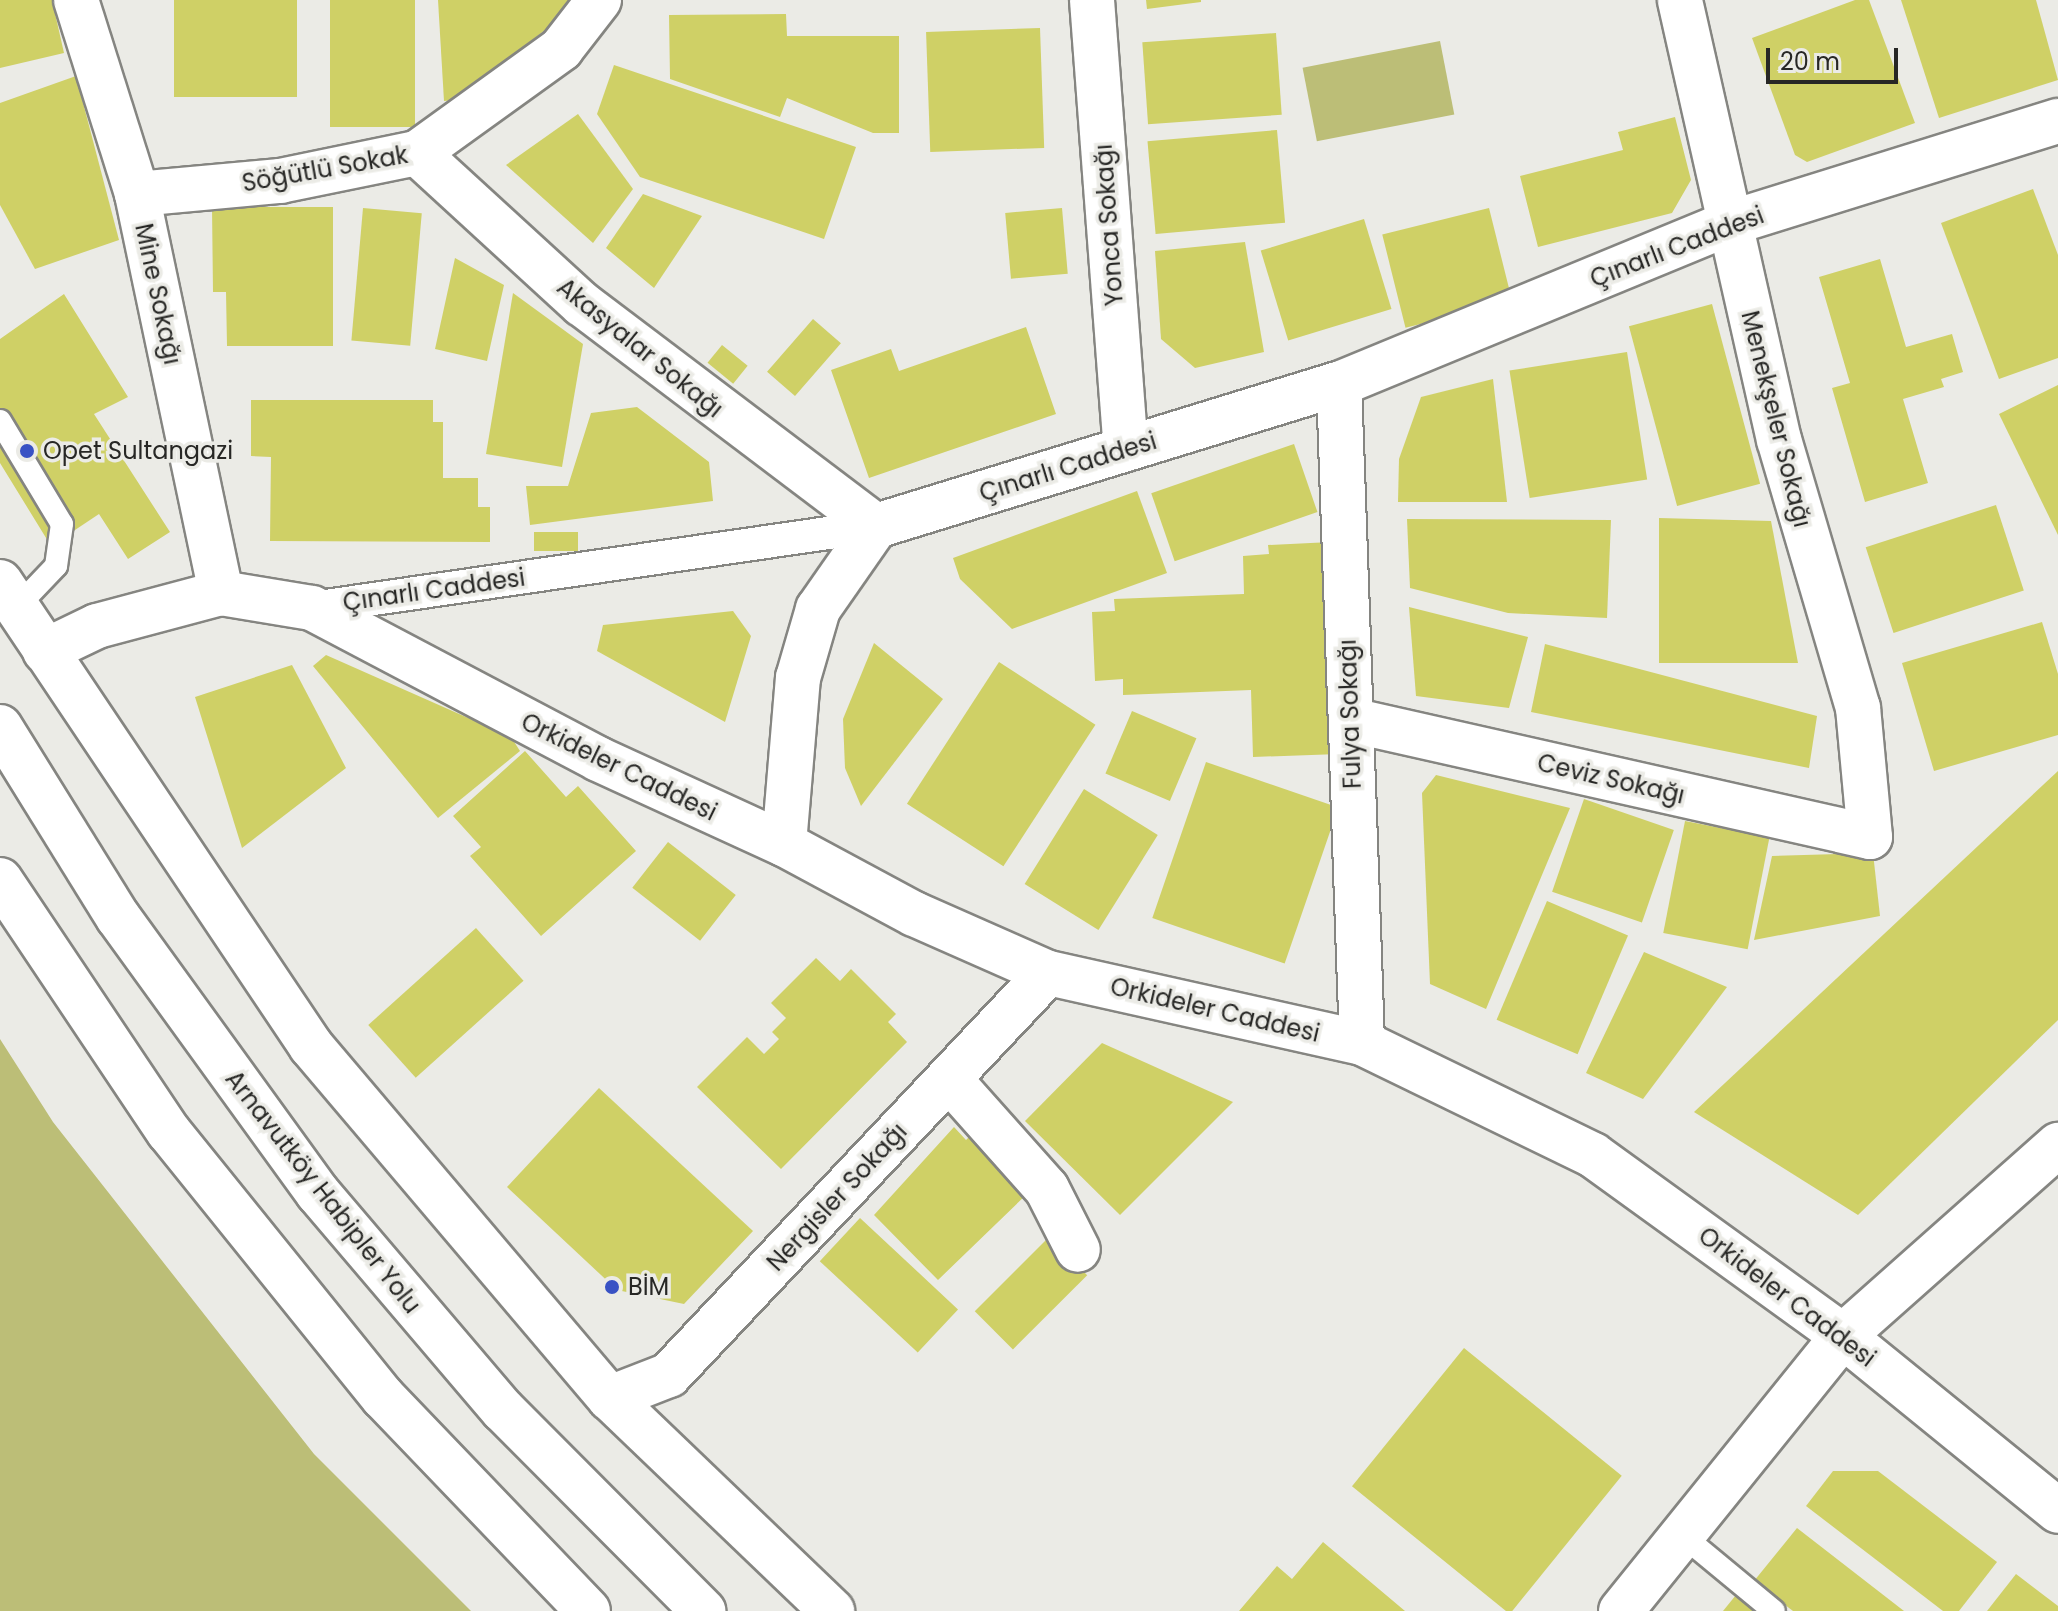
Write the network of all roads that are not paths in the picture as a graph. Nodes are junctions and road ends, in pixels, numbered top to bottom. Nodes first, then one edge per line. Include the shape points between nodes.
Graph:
1 (76, 0) edge
2 (599, 0) edge
3 (1092, 0) edge
4 (1680, 0) edge
5 (2057, 124) edge
6 (417, 153) junction
7 (137, 194) junction
8 (1727, 224) junction
9 (1339, 384) junction
10 (0, 421) edge
11 (1126, 449) junction
12 (876, 526) junction
13 (221, 593) junction
14 (8, 594) edge
15 (312, 608) junction
16 (45, 651) junction
17 (1351, 720) junction
18 (0, 727) edge
19 (1870, 837) joint
20 (784, 844) junction
21 (0, 880) edge
22 (1048, 973) junction
23 (1362, 1043) junction
24 (949, 1079) junction
25 (2058, 1145) edge
26 (1078, 1250) dead end
27 (1843, 1336) junction
28 (610, 1398) junction
29 (2058, 1511) edge
30 (1682, 1535) junction
31 (588, 1611) edge
32 (703, 1611) edge
33 (832, 1611) edge
34 (1621, 1611) edge
35 (1774, 1611) edge

1 - 7 main road, Mine Sokağı
2 - 6 main road, Söğütlü Sokak via 561,49
3 - 11 main road, Yonca Sokağı
4 - 8 main road, Menekşeler Sokağı
5 - 8 main road, Çınarlı Caddesi
6 - 7 main road, Söğütlü Sokak via 280,181
6 - 12 main road, Akasyalar Sokağı via 582,304
7 - 13 main road, Mine Sokağı
8 - 9 main road, Çınarlı Caddesi
8 - 19 main road, Menekşeler Sokağı via 1779,440 1858,708
9 - 11 main road, Çınarlı Caddesi
9 - 17 main road, Fulya Sokağı
10 - 14 lane via 62,524 56,566
11 - 12 main road, Çınarlı Caddesi
12 - 15 street, Çınarlı Caddesi
12 - 20 main road via 814,623 798,678
13 - 15 main road, Çınarlı Caddesi
13 - 16 main road, Çınarlı Caddesi via 97,626
14 - 16 main road
15 - 20 main road, Orkideler Caddesi via 598,759
16 - 28 main road via 311,1046
17 - 19 main road, Ceviz Sokağı
17 - 23 main road, Fulya Sokağı
18 - 32 main road, Arnavutköy Habipler Yolu via 118,917 318,1193 503,1410
20 - 22 main road, Orkideler Caddesi via 914,914
21 - 31 main road via 179,1144 383,1397
22 - 23 main road, Orkideler Caddesi
22 - 24 main road, Nergisler Sokağı
23 - 27 main road, Orkideler Caddesi via 1593,1155
24 - 26 main road via 1047,1189
24 - 28 main road, Nergisler Sokağı via 669,1375
25 - 27 main road
27 - 29 main road, Orkideler Caddesi
27 - 30 main road
28 - 33 main road
30 - 34 main road
30 - 35 lane

